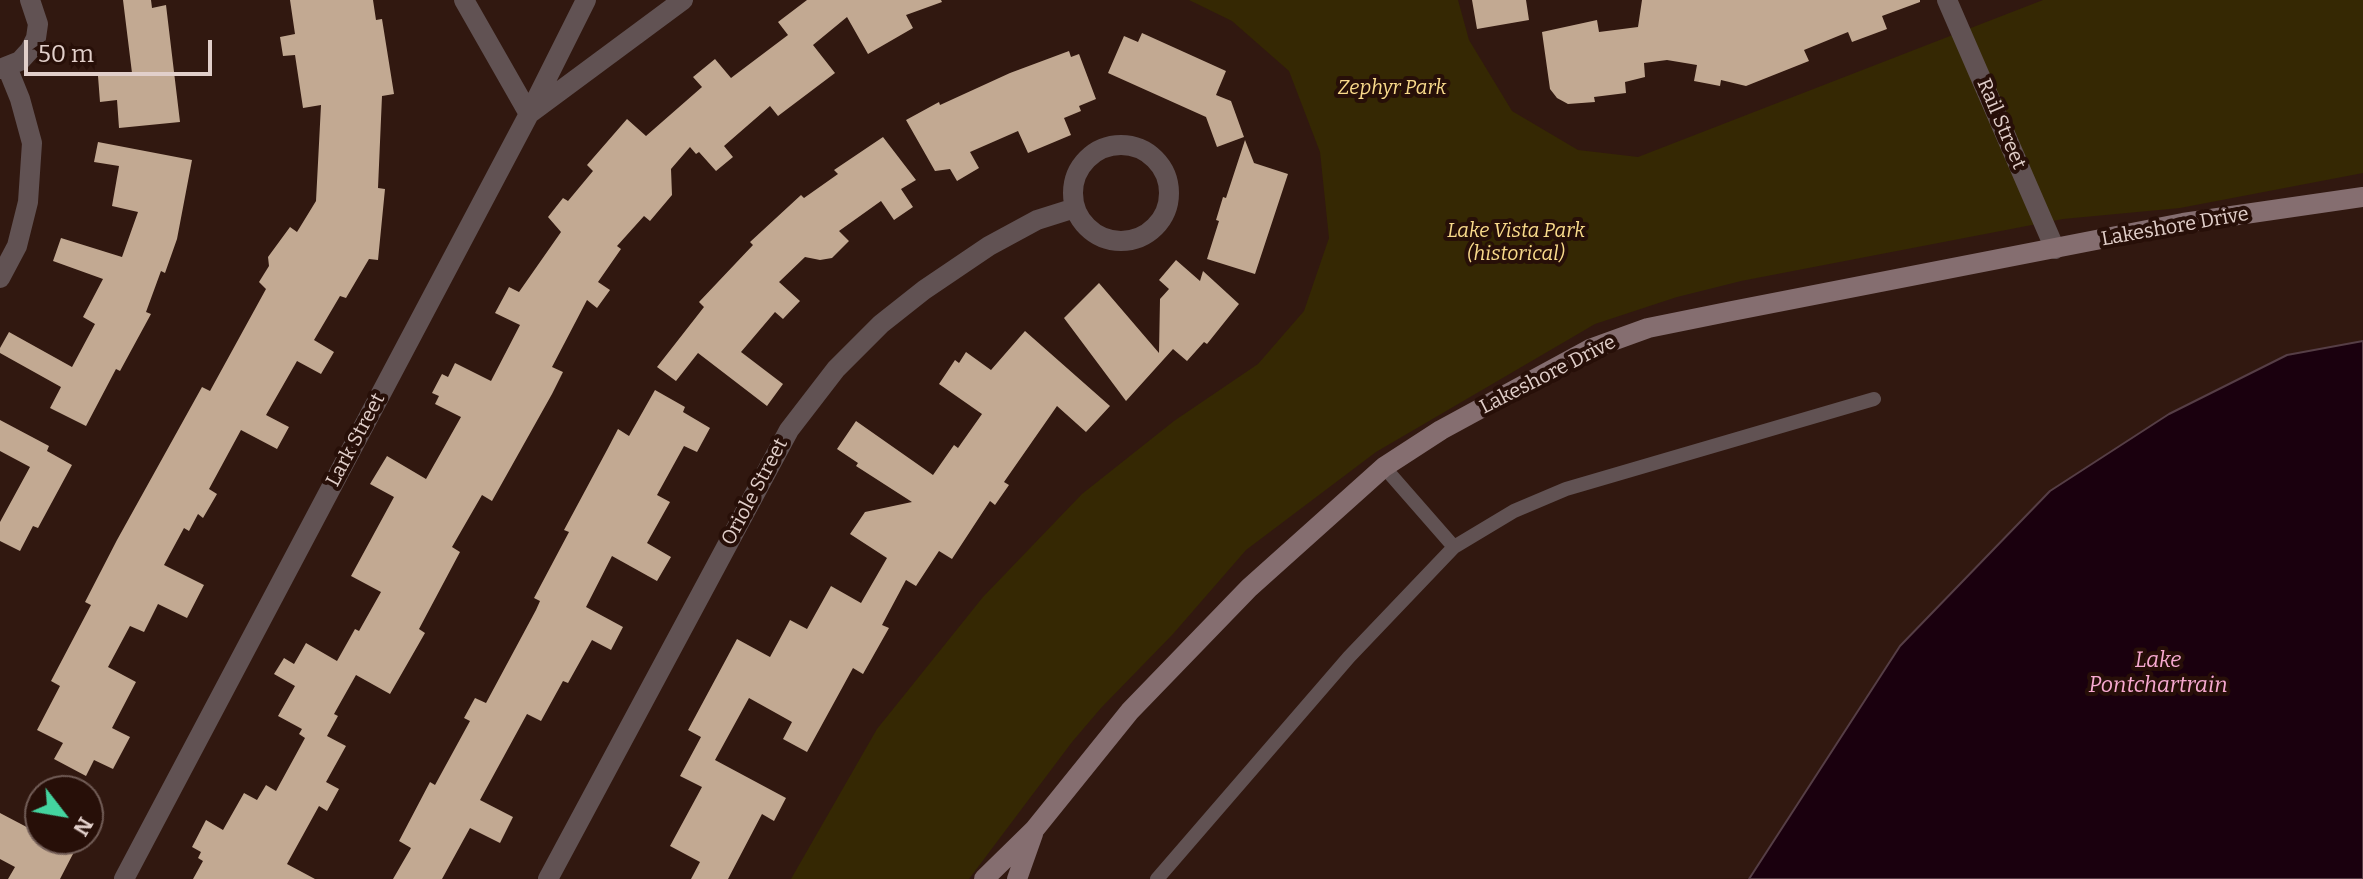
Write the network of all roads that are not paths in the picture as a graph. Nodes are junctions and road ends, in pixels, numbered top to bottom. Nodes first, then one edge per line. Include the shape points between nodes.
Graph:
1 (30, 0) edge
2 (464, 0) edge
3 (586, 0) edge
4 (683, 0) edge
5 (1947, 0) edge
6 (4, 68) edge
7 (529, 114) junction
8 (2363, 197) edge
9 (1075, 208) junction
10 (2055, 249) junction
11 (0, 278) edge
12 (1874, 399) dead end
13 (1384, 467) junction
14 (1454, 547) junction
15 (1034, 830) junction
16 (124, 879) edge
17 (548, 879) edge
18 (984, 879) edge
19 (1017, 879) edge
20 (1157, 879) edge

1 - 6 street via 38,24 36,38 20,61
2 - 7 street
3 - 7 street, Lark Street
4 - 7 street
5 - 10 street, Rail Street
6 - 11 street via 20,99 32,143 28,202 17,246
7 - 16 street, Lark Street
8 - 10 street, Lakeshore Drive via 2183,223
9 - 9 street via 1082,221 1106,239 1136,238 1160,221 1170,192 1167,177 1160,164 1136,146 1106,146 1082,164 1075,178
9 - 17 street, Oriole Street via 1025,226 924,290 881,324 827,381 789,430
10 - 13 street, Lakeshore Drive via 1648,328 1590,349
12 - 14 lane via 1566,489 1514,511
13 - 14 lane
13 - 15 street, Lakeshore Drive via 1249,588 1130,711
14 - 20 lane via 1349,657
15 - 18 street, Lakeshore Drive
15 - 19 street, Lakeshore Drive

